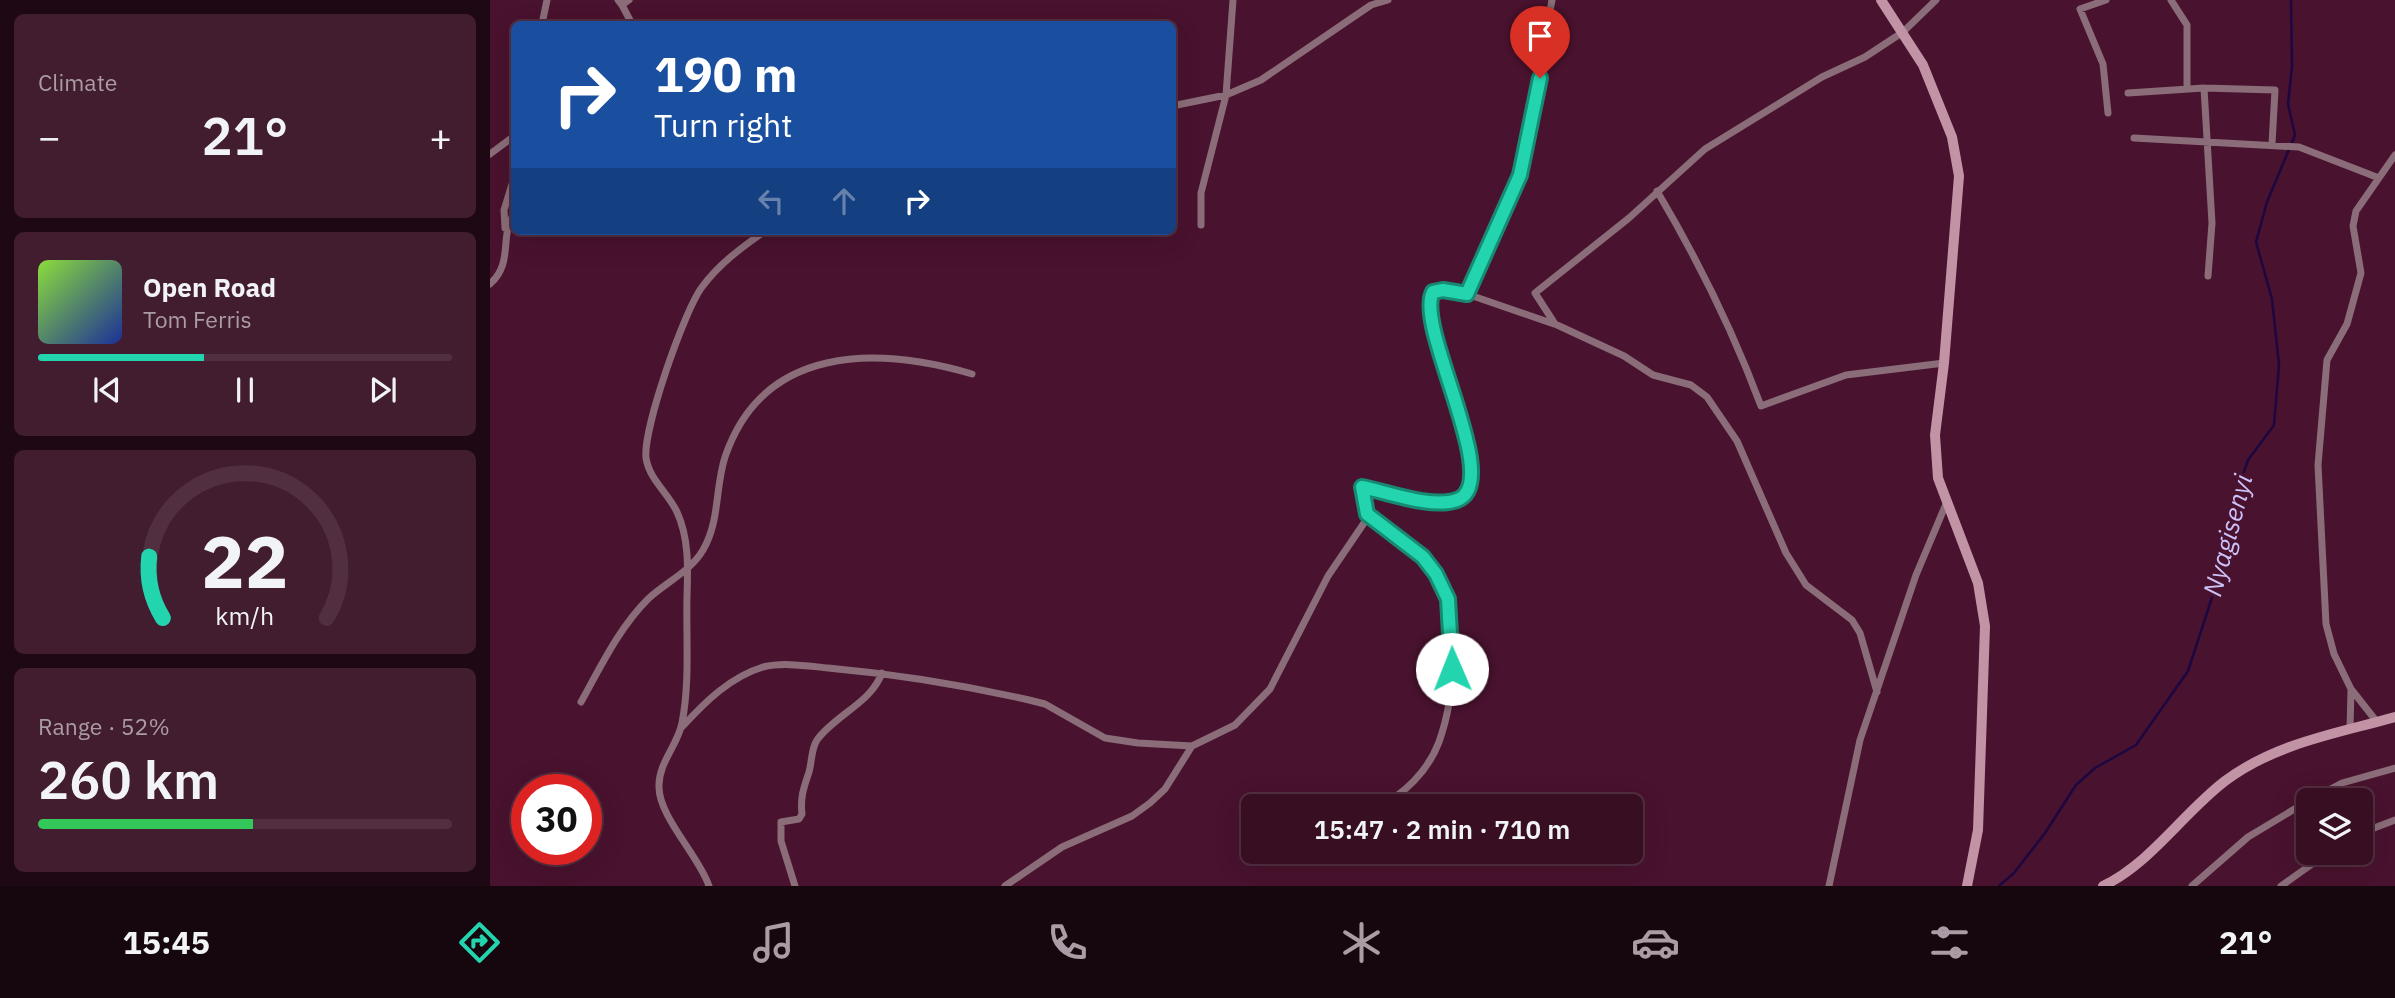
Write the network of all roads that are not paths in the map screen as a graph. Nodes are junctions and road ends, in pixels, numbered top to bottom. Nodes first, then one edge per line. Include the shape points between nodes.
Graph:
1 (547, 0) edge
2 (1233, 0) edge
3 (1552, 0) edge
4 (1881, 0) edge
5 (1936, 0) edge
6 (2106, 0) edge
7 (2171, 0) edge
8 (1384, 1) edge
9 (623, 2) edge
10 (543, 21) edge
11 (631, 21) edge
12 (1903, 32) junction
13 (2187, 88) junction
14 (2204, 88) junction
15 (2128, 93) dead end
16 (1226, 95) junction
17 (1176, 105) edge
18 (2108, 113) dead end
19 (511, 138) edge
20 (2134, 138) dead end
21 (2206, 142) junction
22 (2272, 144) junction
23 (490, 154) edge
24 (2395, 155) edge
25 (2392, 167) edge
26 (2379, 178) junction
27 (511, 188) edge
28 (1657, 191) junction
29 (511, 219) edge
30 (1202, 225) dead end
31 (505, 232) junction
32 (759, 235) edge
33 (2208, 276) dead end
34 (490, 284) edge
35 (1467, 294) junction
36 (1555, 324) junction
37 (1944, 363) junction
38 (972, 374) dead end
39 (1946, 504) junction
40 (1367, 514) junction
41 (688, 569) junction
42 (882, 673) junction
43 (2351, 689) junction
44 (1877, 692) junction
45 (581, 702) dead end
46 (2395, 717) edge
47 (2377, 722) junction
48 (682, 727) junction
49 (2350, 728) junction
50 (1192, 746) junction
51 (2395, 768) edge
52 (2332, 788) edge
53 (1401, 794) edge
54 (2296, 808) edge
55 (2395, 820) edge
56 (2373, 828) edge
57 (2311, 865) edge
58 (709, 886) edge
59 (795, 886) edge
60 (1005, 886) edge
61 (1829, 886) edge
62 (1967, 886) edge
63 (2103, 886) edge
64 (2192, 886) edge
65 (2281, 886) edge

1 - 10 street
2 - 16 street
3 - 35 street via 1520,175
4 - 12 main road
5 - 12 street
6 - 18 street via 2080,9 2103,64
7 - 13 street via 2187,25
8 - 16 street via 1371,5 1261,80
9 - 11 street
12 - 28 street via 1705,149
12 - 37 main road via 1923,65 1952,137 1959,176
13 - 14 street
13 - 15 street
14 - 21 street
14 - 22 street via 2275,90
16 - 17 street
16 - 30 street via 1200,193
19 - 23 street
20 - 21 street
21 - 22 street
21 - 33 street via 2212,223
22 - 26 street via 2312,151
24 - 25 street
25 - 26 street
26 - 43 street via 2356,211 2353,226 2361,273 2347,324 2327,360 2318,465 2326,624
27 - 31 street via 504,210
28 - 36 street via 1536,290
28 - 37 street via 1699,261 1761,406 1846,375
29 - 31 street
31 - 34 street via 507,254
32 - 41 street via 734,253 701,288 684,322 652,418 646,455 650,473 678,514
35 - 36 street
35 - 40 street via 1443,290 1429,298 1448,381 1468,440 1466,494 1456,500 1422,501 1362,487
36 - 44 street via 1653,375 1690,385 1707,397 1737,441 1786,554 1806,585 1852,620 1860,633
37 - 39 main road via 1935,435 1938,478
38 - 41 street via 934,363 859,358 824,361 771,389 751,406 737,428 725,458 710,534
39 - 44 street via 1916,575
39 - 62 main road via 1978,583 1985,626 1978,830
40 - 50 street via 1328,576 1270,689 1235,725
40 - 53 street via 1423,557 1448,599 1452,623 1452,669 1439,742 1426,766
41 - 45 street via 630,620
41 - 48 street
42 - 48 street via 765,667 727,685
42 - 50 street via 1045,704 1105,738
42 - 59 street via 865,696 816,741 804,781 802,814 799,819 781,822 781,841
43 - 47 street
43 - 49 street
44 - 61 street via 1860,740
46 - 47 main road
47 - 49 main road
48 - 58 street via 668,753 658,789
49 - 63 main road via 2263,756 2224,782
50 - 60 street via 1165,789 1150,803 1132,816 1062,847
51 - 52 street
54 - 64 street via 2248,837
55 - 56 street
57 - 65 street

